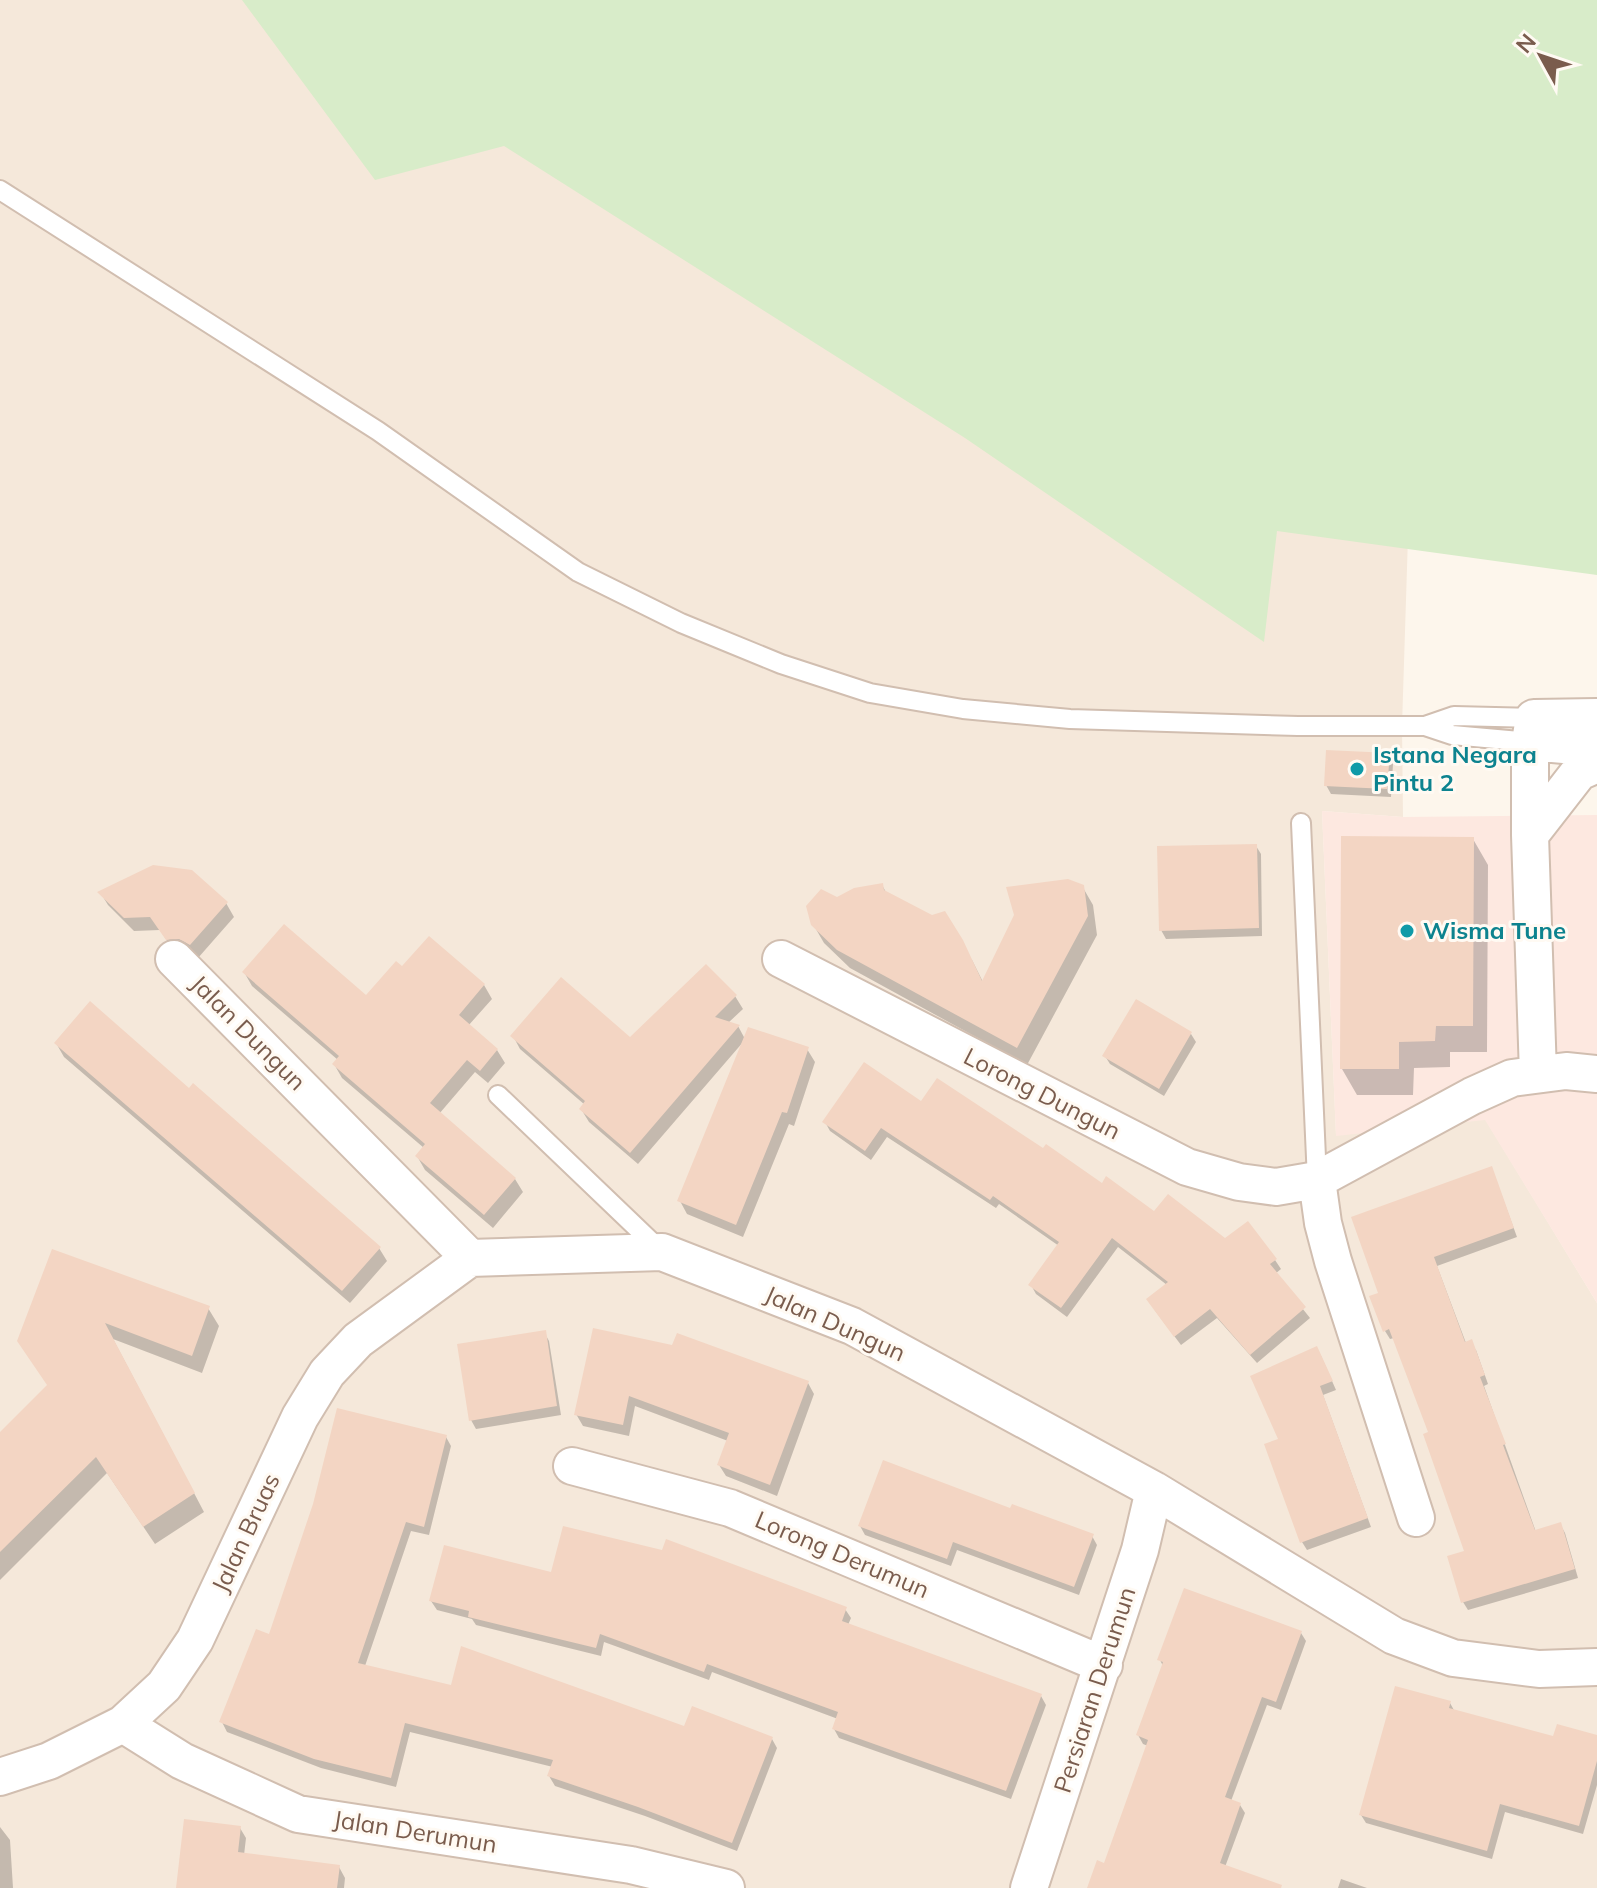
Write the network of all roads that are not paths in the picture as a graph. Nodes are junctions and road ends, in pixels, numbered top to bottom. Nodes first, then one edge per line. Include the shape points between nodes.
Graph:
1 (0, 190) edge
2 (1597, 717) edge
3 (1532, 730) junction
4 (1597, 748) edge
5 (1597, 764) edge
6 (1301, 823) dead end
7 (1530, 835) junction
8 (174, 959) dead end
9 (781, 959) dead end
10 (1538, 1074) junction
11 (1597, 1074) edge
12 (498, 1095) dead end
13 (1317, 1180) junction
14 (662, 1252) junction
15 (470, 1258) junction
16 (572, 1466) dead end
17 (1154, 1490) junction
18 (1416, 1518) dead end
19 (1104, 1665) junction
20 (1597, 1667) edge
21 (123, 1724) junction
22 (0, 1777) edge
23 (726, 1888) edge
24 (1029, 1888) edge

1 - 3 lane via 378,431 578,572 781,664 870,693 1070,719 1425,726 1454,716
2 - 3 street
3 - 4 street
3 - 7 street
5 - 7 street via 1579,772
6 - 13 lane
7 - 10 street
8 - 15 street, Jalan Dungun
9 - 13 street, Lorong Dungun via 1187,1167 1276,1187
10 - 11 street, Lorong Dungun
10 - 13 street, Lorong Dungun via 1492,1086
12 - 14 lane
13 - 18 street via 1333,1261
14 - 15 street, Jalan Dungun
14 - 17 street, Jalan Dungun via 852,1326
15 - 21 street, Jalan Bruas via 358,1340 327,1373 300,1417 195,1640 164,1686
16 - 19 street, Lorong Derumun via 730,1508
17 - 19 street, Persiaran Derumun
17 - 20 street, Jalan Dungun via 1394,1636 1453,1658 1539,1669
19 - 24 street, Persiaran Derumun
21 - 22 street, Jalan Bruas via 49,1761
21 - 23 street, Jalan Derumun via 182,1761 298,1814 631,1865

